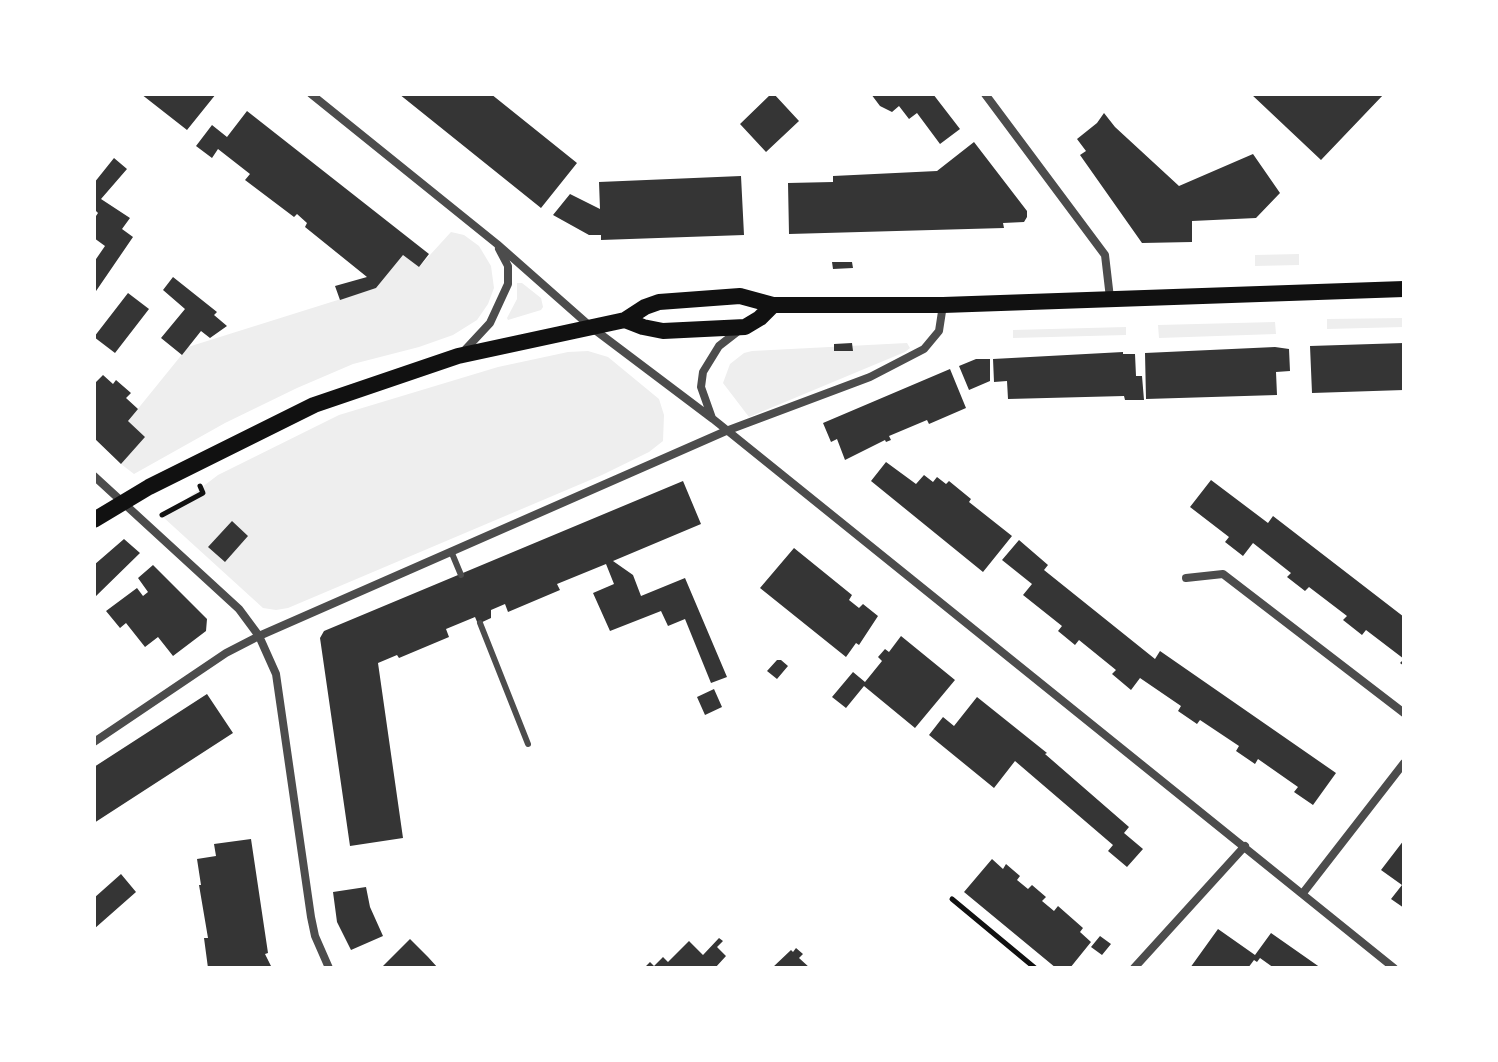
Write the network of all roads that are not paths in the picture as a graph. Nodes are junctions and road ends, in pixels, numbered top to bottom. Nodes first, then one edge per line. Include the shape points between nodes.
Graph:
1 (311, 94) edge
2 (985, 94) edge
3 (497, 244) junction
4 (1404, 289) edge
5 (1110, 298) junction
6 (773, 305) junction
7 (943, 305) junction
8 (625, 320) junction
9 (591, 327) junction
10 (745, 327) junction
11 (458, 356) junction
12 (713, 419) junction
13 (726, 431) junction
14 (94, 476) edge
15 (94, 520) edge
16 (451, 551) junction
17 (461, 575) dead end
18 (1186, 578) dead end
19 (480, 623) dead end
20 (259, 636) junction
21 (1404, 713) edge
22 (94, 742) edge
23 (528, 744) dead end
24 (1404, 763) edge
25 (1245, 846) junction
26 (1303, 893) junction
27 (329, 968) edge
28 (1134, 968) edge
29 (1394, 968) edge

1 - 3 street
2 - 5 street via 1105,255
3 - 9 street
3 - 11 street via 508,266 508,284 490,323
4 - 5 main road
5 - 7 main road
6 - 7 main road
6 - 8 main road via 740,296 674,300 645,307
6 - 10 main road
7 - 13 street via 939,331 924,349 870,377
8 - 9 main road
8 - 10 main road via 663,331
9 - 11 main road
9 - 12 street
10 - 12 street via 719,346 703,372 701,387
11 - 15 main road via 314,405
12 - 13 street
13 - 16 street
13 - 25 street
14 - 20 street via 239,609
16 - 17 lane
16 - 20 street
18 - 21 street via 1223,574
19 - 23 lane
20 - 22 street
20 - 27 street via 276,674 311,917
24 - 26 street
25 - 26 street
25 - 28 street
26 - 29 street

